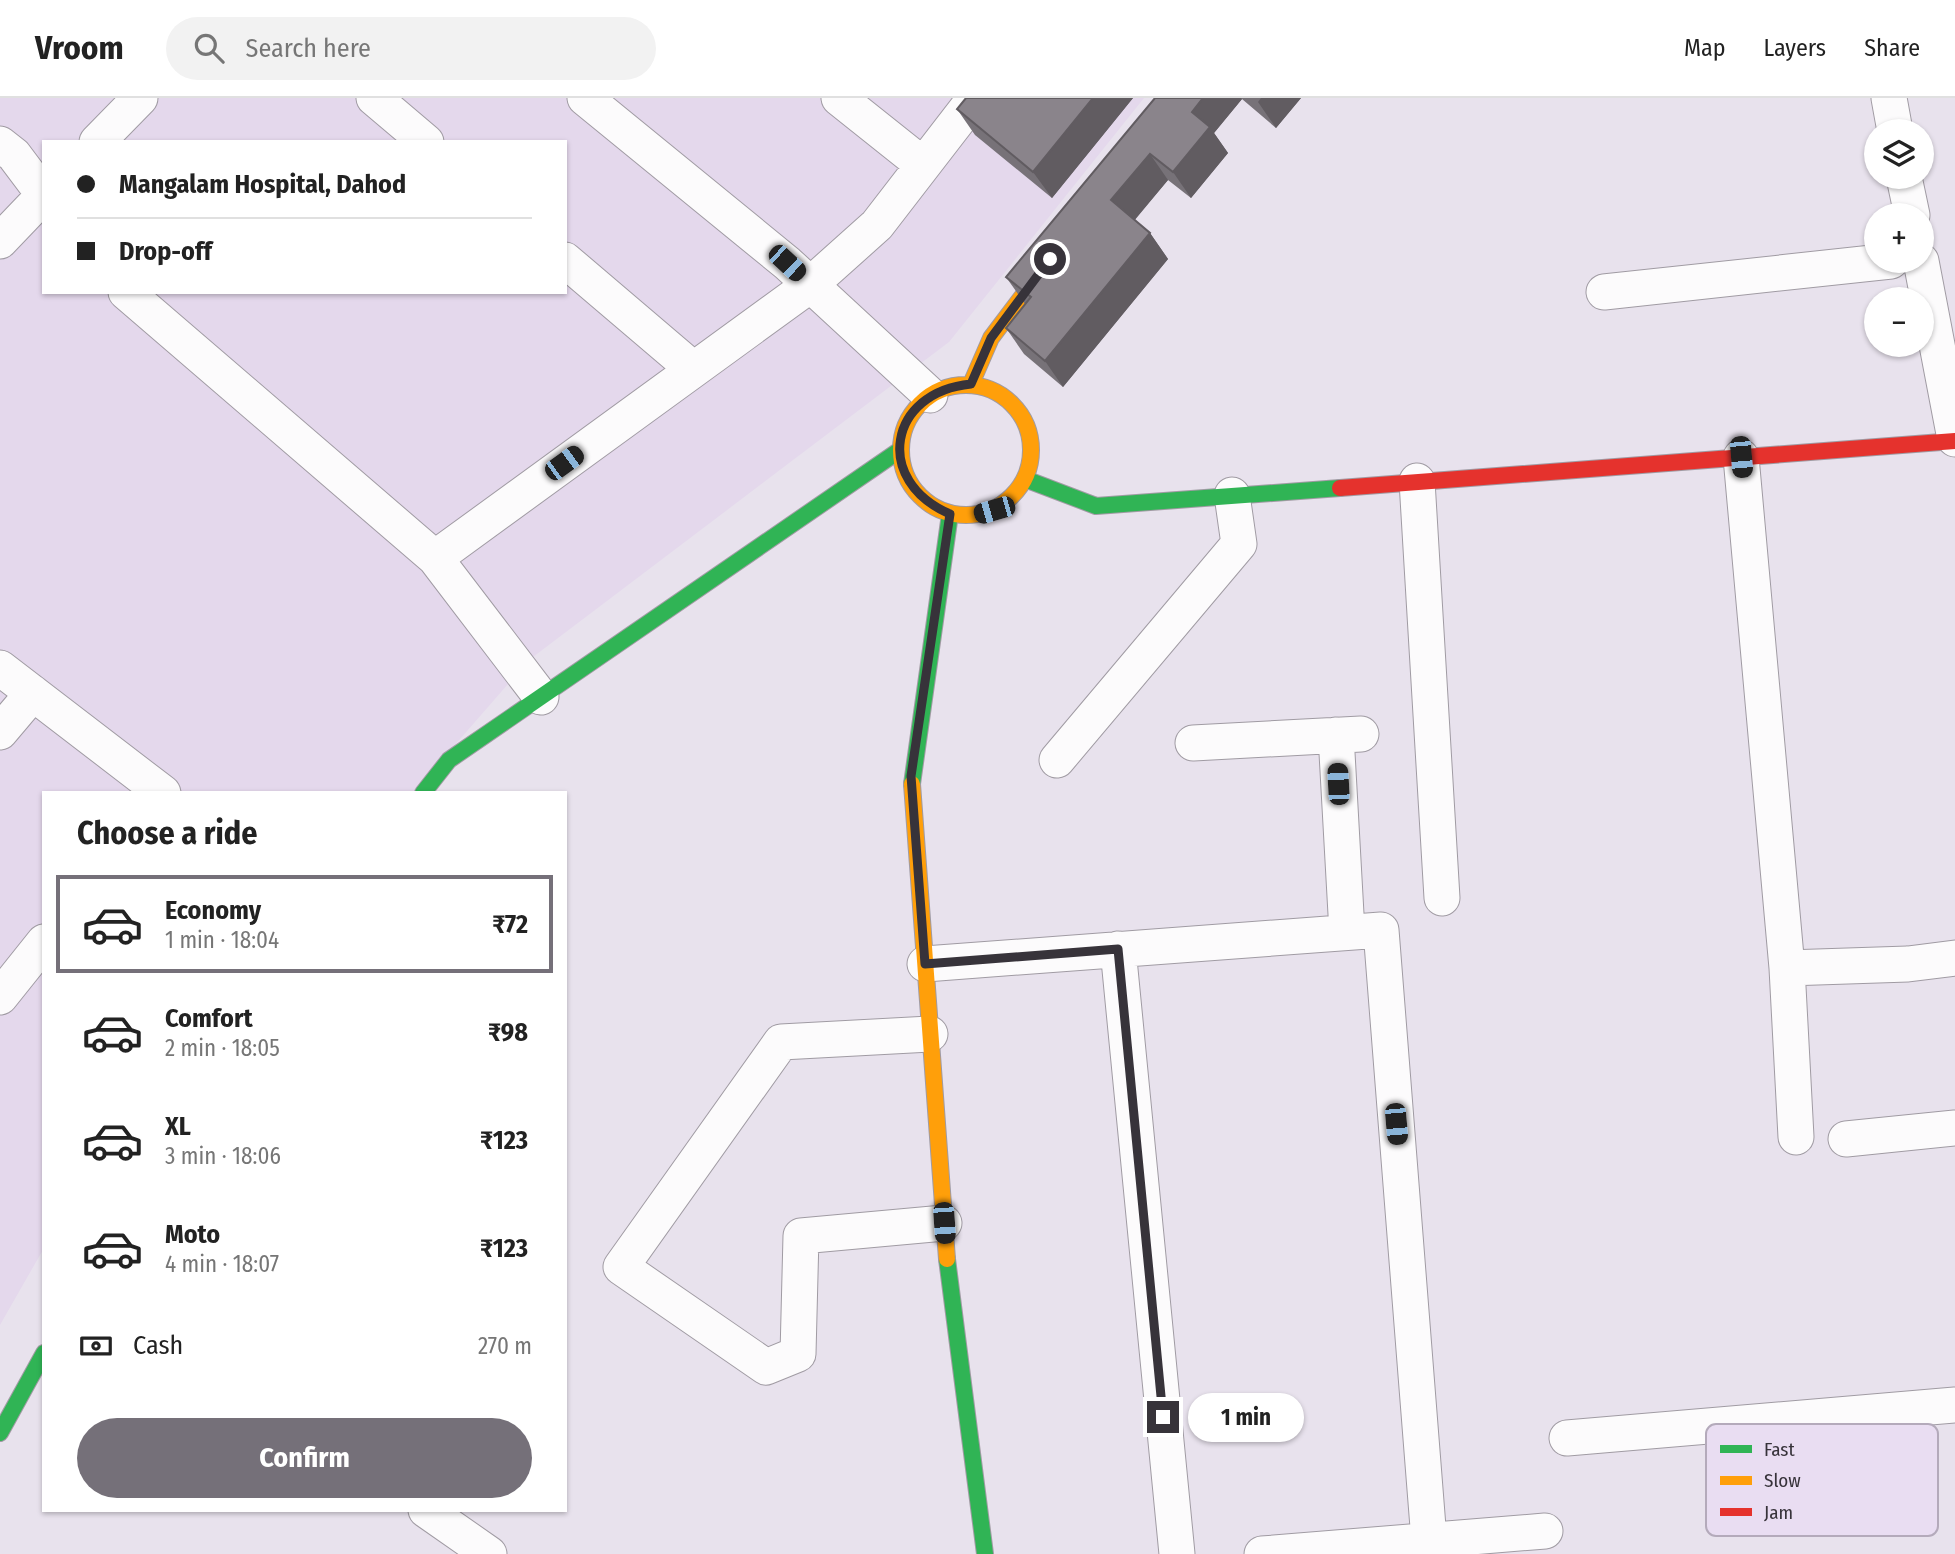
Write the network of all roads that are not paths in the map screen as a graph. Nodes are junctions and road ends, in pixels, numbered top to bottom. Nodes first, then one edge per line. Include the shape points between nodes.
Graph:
1 (140, 98) edge
2 (374, 98) edge
3 (585, 98) edge
4 (839, 98) edge
5 (975, 98) edge
6 (1889, 98) edge
7 (1893, 119) edge
8 (99, 140) edge
9 (424, 140) edge
10 (0, 144) edge
11 (923, 165) junction
12 (42, 192) edge
13 (42, 197) edge
14 (0, 241) edge
15 (1061, 246) edge
16 (567, 262) edge
17 (1864, 264) edge
18 (1922, 273) edge
19 (810, 285) junction
20 (1604, 292) dead end
21 (129, 294) edge
22 (693, 369) junction
23 (971, 384) junction
24 (930, 395) junction
25 (1955, 440) edge
26 (900, 450) junction
27 (1741, 457) junction
28 (1025, 479) junction
29 (1417, 481) junction
30 (1232, 495) junction
31 (950, 514) junction
32 (435, 558) junction
33 (0, 668) edge
34 (33, 693) junction
35 (541, 697) junction
36 (0, 732) edge
37 (1193, 743) dead end
38 (1057, 760) dead end
39 (160, 791) edge
40 (425, 791) edge
41 (1442, 898) dead end
42 (1347, 933) junction
43 (42, 944) edge
44 (1118, 949) junction
45 (1955, 958) edge
46 (925, 964) junction
47 (1787, 968) junction
48 (0, 997) edge
49 (930, 1034) junction
50 (1955, 1128) edge
51 (1796, 1137) dead end
52 (1846, 1139) dead end
53 (944, 1223) junction
54 (42, 1356) edge
55 (1955, 1405) edge
56 (1732, 1424) edge
57 (1706, 1426) edge
58 (1, 1427) edge
59 (1567, 1438) dead end
60 (429, 1512) edge
61 (1545, 1531) dead end
62 (1429, 1540) junction
63 (489, 1554) edge
64 (985, 1554) edge
65 (1177, 1554) edge
66 (1262, 1554) edge

1 - 8 street
2 - 9 street
3 - 19 street
4 - 11 street
5 - 11 street
6 - 7 street
10 - 12 street
11 - 19 street via 877,225
13 - 14 street
15 - 23 main road via 991,338
16 - 22 street
17 - 20 street
18 - 25 street
19 - 22 street
19 - 24 street
21 - 32 street
22 - 32 street
23 - 24 main road via 949,386
23 - 28 main road via 1010,400 1023,416 1031,437
24 - 26 main road via 914,409
25 - 27 main road
26 - 31 main road via 914,491
26 - 35 main road
27 - 29 main road
27 - 47 street
28 - 30 main road via 1096,506
28 - 31 main road via 1012,497 994,510 972,516
29 - 30 main road
29 - 41 street
30 - 38 street via 1238,544
31 - 46 main road via 911,776
32 - 35 street
33 - 34 street
34 - 36 street
34 - 39 street
35 - 40 main road via 449,760
37 - 42 street via 1348,734
42 - 44 street
42 - 62 street via 1381,930
43 - 48 street
44 - 46 street
44 - 65 street
45 - 47 street
46 - 49 main road
47 - 51 street
49 - 53 main road
49 - 53 street via 781,1042 621,1267 766,1367 798,1354 801,1236
50 - 52 street
53 - 64 main road
54 - 58 main road
55 - 56 street
57 - 59 street
60 - 63 street
61 - 62 street
62 - 66 street

